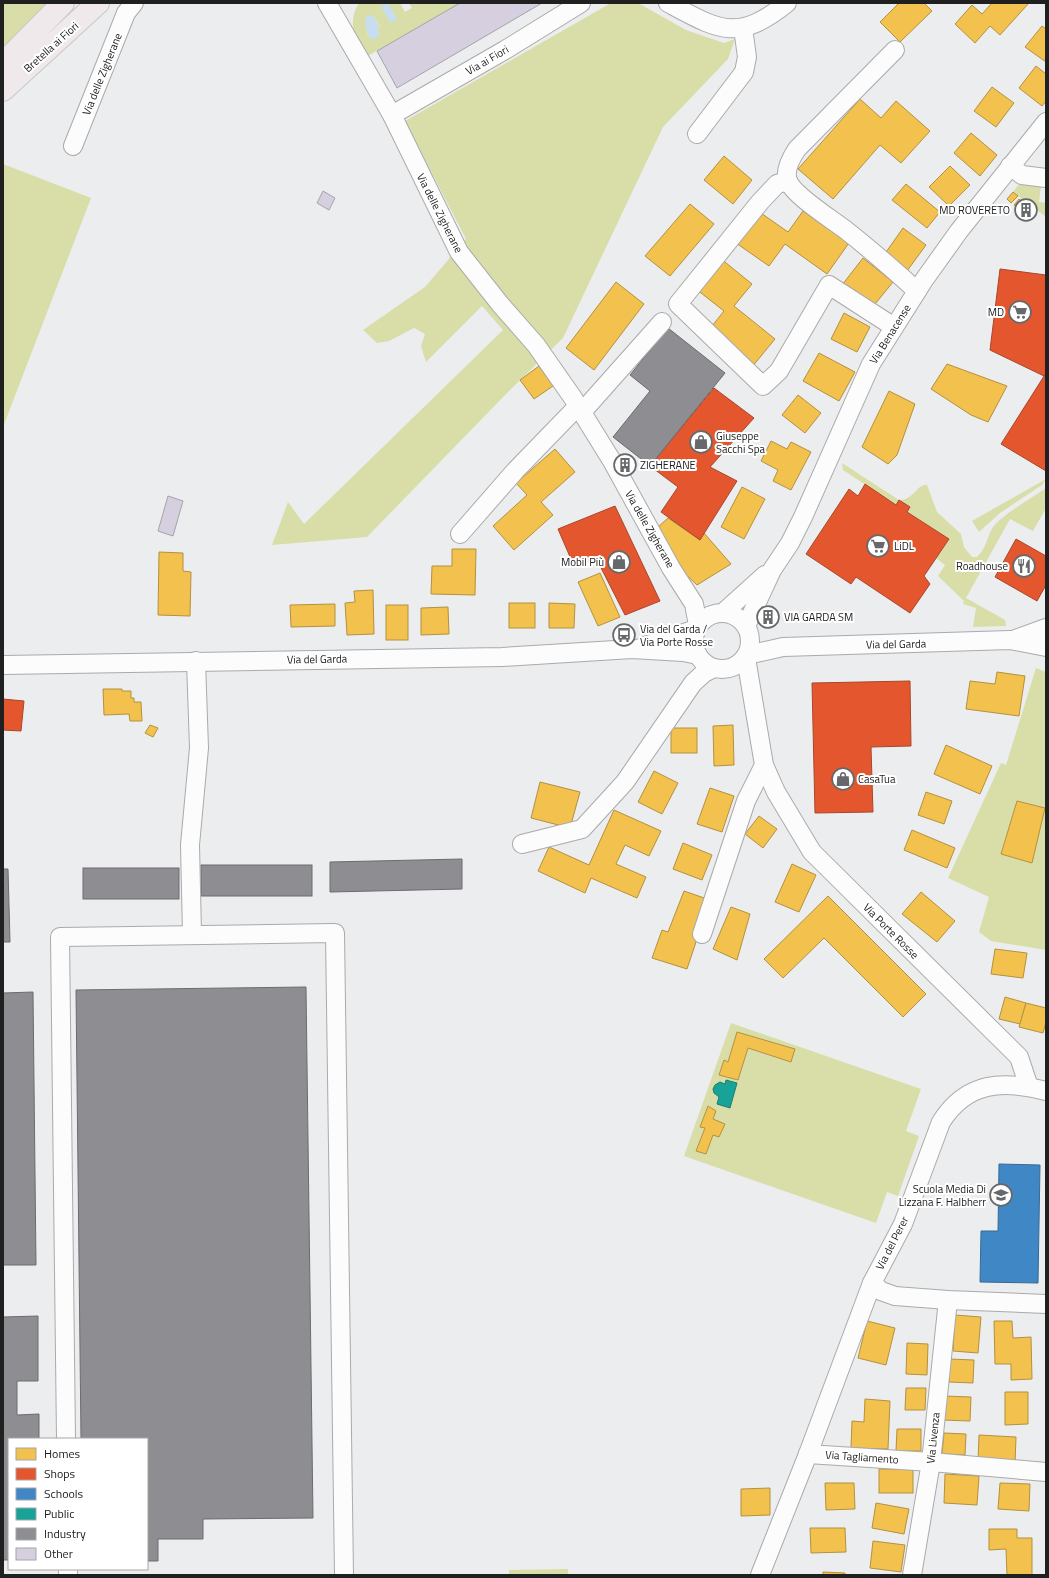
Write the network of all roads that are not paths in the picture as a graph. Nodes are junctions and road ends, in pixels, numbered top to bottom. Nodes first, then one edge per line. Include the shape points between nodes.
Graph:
1 (63, 3) edge
2 (98, 3) edge
3 (134, 3) edge
4 (327, 3) edge
5 (581, 3) edge
6 (668, 3) edge
7 (787, 3) edge
8 (744, 28) junction
9 (894, 50) dead end
10 (3, 64) edge
11 (3, 90) edge
12 (392, 115) junction
13 (1046, 122) edge
14 (697, 134) dead end
15 (73, 146) dead end
16 (1010, 166) junction
17 (1046, 178) edge
18 (788, 181) junction
19 (917, 291) junction
20 (662, 322) dead end
21 (894, 327) junction
22 (580, 409) junction
23 (460, 534) dead end
24 (772, 570) junction
25 (707, 620) junction
26 (1046, 628) edge
27 (748, 630) junction
28 (1010, 640) junction
29 (782, 647) junction
30 (1046, 647) edge
31 (632, 650) junction
32 (699, 657) junction
33 (742, 660) junction
34 (196, 661) junction
35 (3, 665) edge
36 (714, 668) junction
37 (693, 683) junction
38 (764, 765) junction
39 (522, 844) dead end
40 (192, 934) junction
41 (702, 934) dead end
42 (1029, 1087) junction
43 (1046, 1091) edge
44 (872, 1283) junction
45 (948, 1300) junction
46 (1046, 1304) edge
47 (66, 1438) edge
48 (808, 1454) junction
49 (931, 1462) junction
50 (1046, 1472) edge
51 (344, 1575) edge
52 (760, 1575) edge
53 (912, 1575) edge

1 - 10 main road
2 - 11 main road, Bretella ai Fiori
3 - 15 street, Via delle Zigherane via 126,14
4 - 12 street, Via delle Zigherane
5 - 12 street, Via ai Fiori
6 - 8 street via 717,27 728,30
7 - 8 street via 766,19
8 - 14 street via 747,58 744,72
9 - 18 street via 796,149 788,169
12 - 22 street, Via delle Zigherane via 459,252 536,345
13 - 16 street, Via Benacense
16 - 17 street via 1022,175
16 - 19 street, Via Benacense via 959,231
18 - 19 street via 799,194
18 - 21 street via 778,184 760,202 678,304 764,386 779,371 829,286
19 - 21 street, Via Benacense
20 - 22 street
21 - 24 street, Via Benacense via 871,364 833,453 790,543
22 - 23 street via 514,471
22 - 25 street, Via delle Zigherane via 671,568
24 - 25 street
24 - 27 street
25 - 27 street via 737,616
25 - 31 street, Via del Garda
25 - 32 street via 694,645
26 - 28 street, Via del Garda
27 - 29 street, Via del Garda
27 - 33 street via 750,645
28 - 29 street, Via del Garda
28 - 30 street, Via del Garda
29 - 33 street, Via del Garda
31 - 32 street, Via del Garda via 683,652
31 - 34 street, Via del Garda via 502,657
32 - 36 street
32 - 37 street
33 - 36 street
33 - 38 street, Via Porte Rosse via 749,683
34 - 35 street, Via del Garda
34 - 40 street via 199,748 190,845
36 - 37 street
37 - 39 street via 625,782 582,830
38 - 41 street via 746,801
38 - 42 street, Via Porte Rosse via 776,792 812,852 1019,1058
40 - 47 street via 60,937
40 - 51 street via 335,933
42 - 43 street, Via del Perer
42 - 44 street, Via del Perer via 989,1086 966,1095 950,1107 903,1224
44 - 45 street via 894,1296
44 - 48 street, Via del Perer
45 - 46 street
45 - 49 street, Via Livenza
48 - 49 street, Via Tagliamento
48 - 52 street
49 - 50 street, Via Tagliamento
49 - 53 street, Via Livenza

